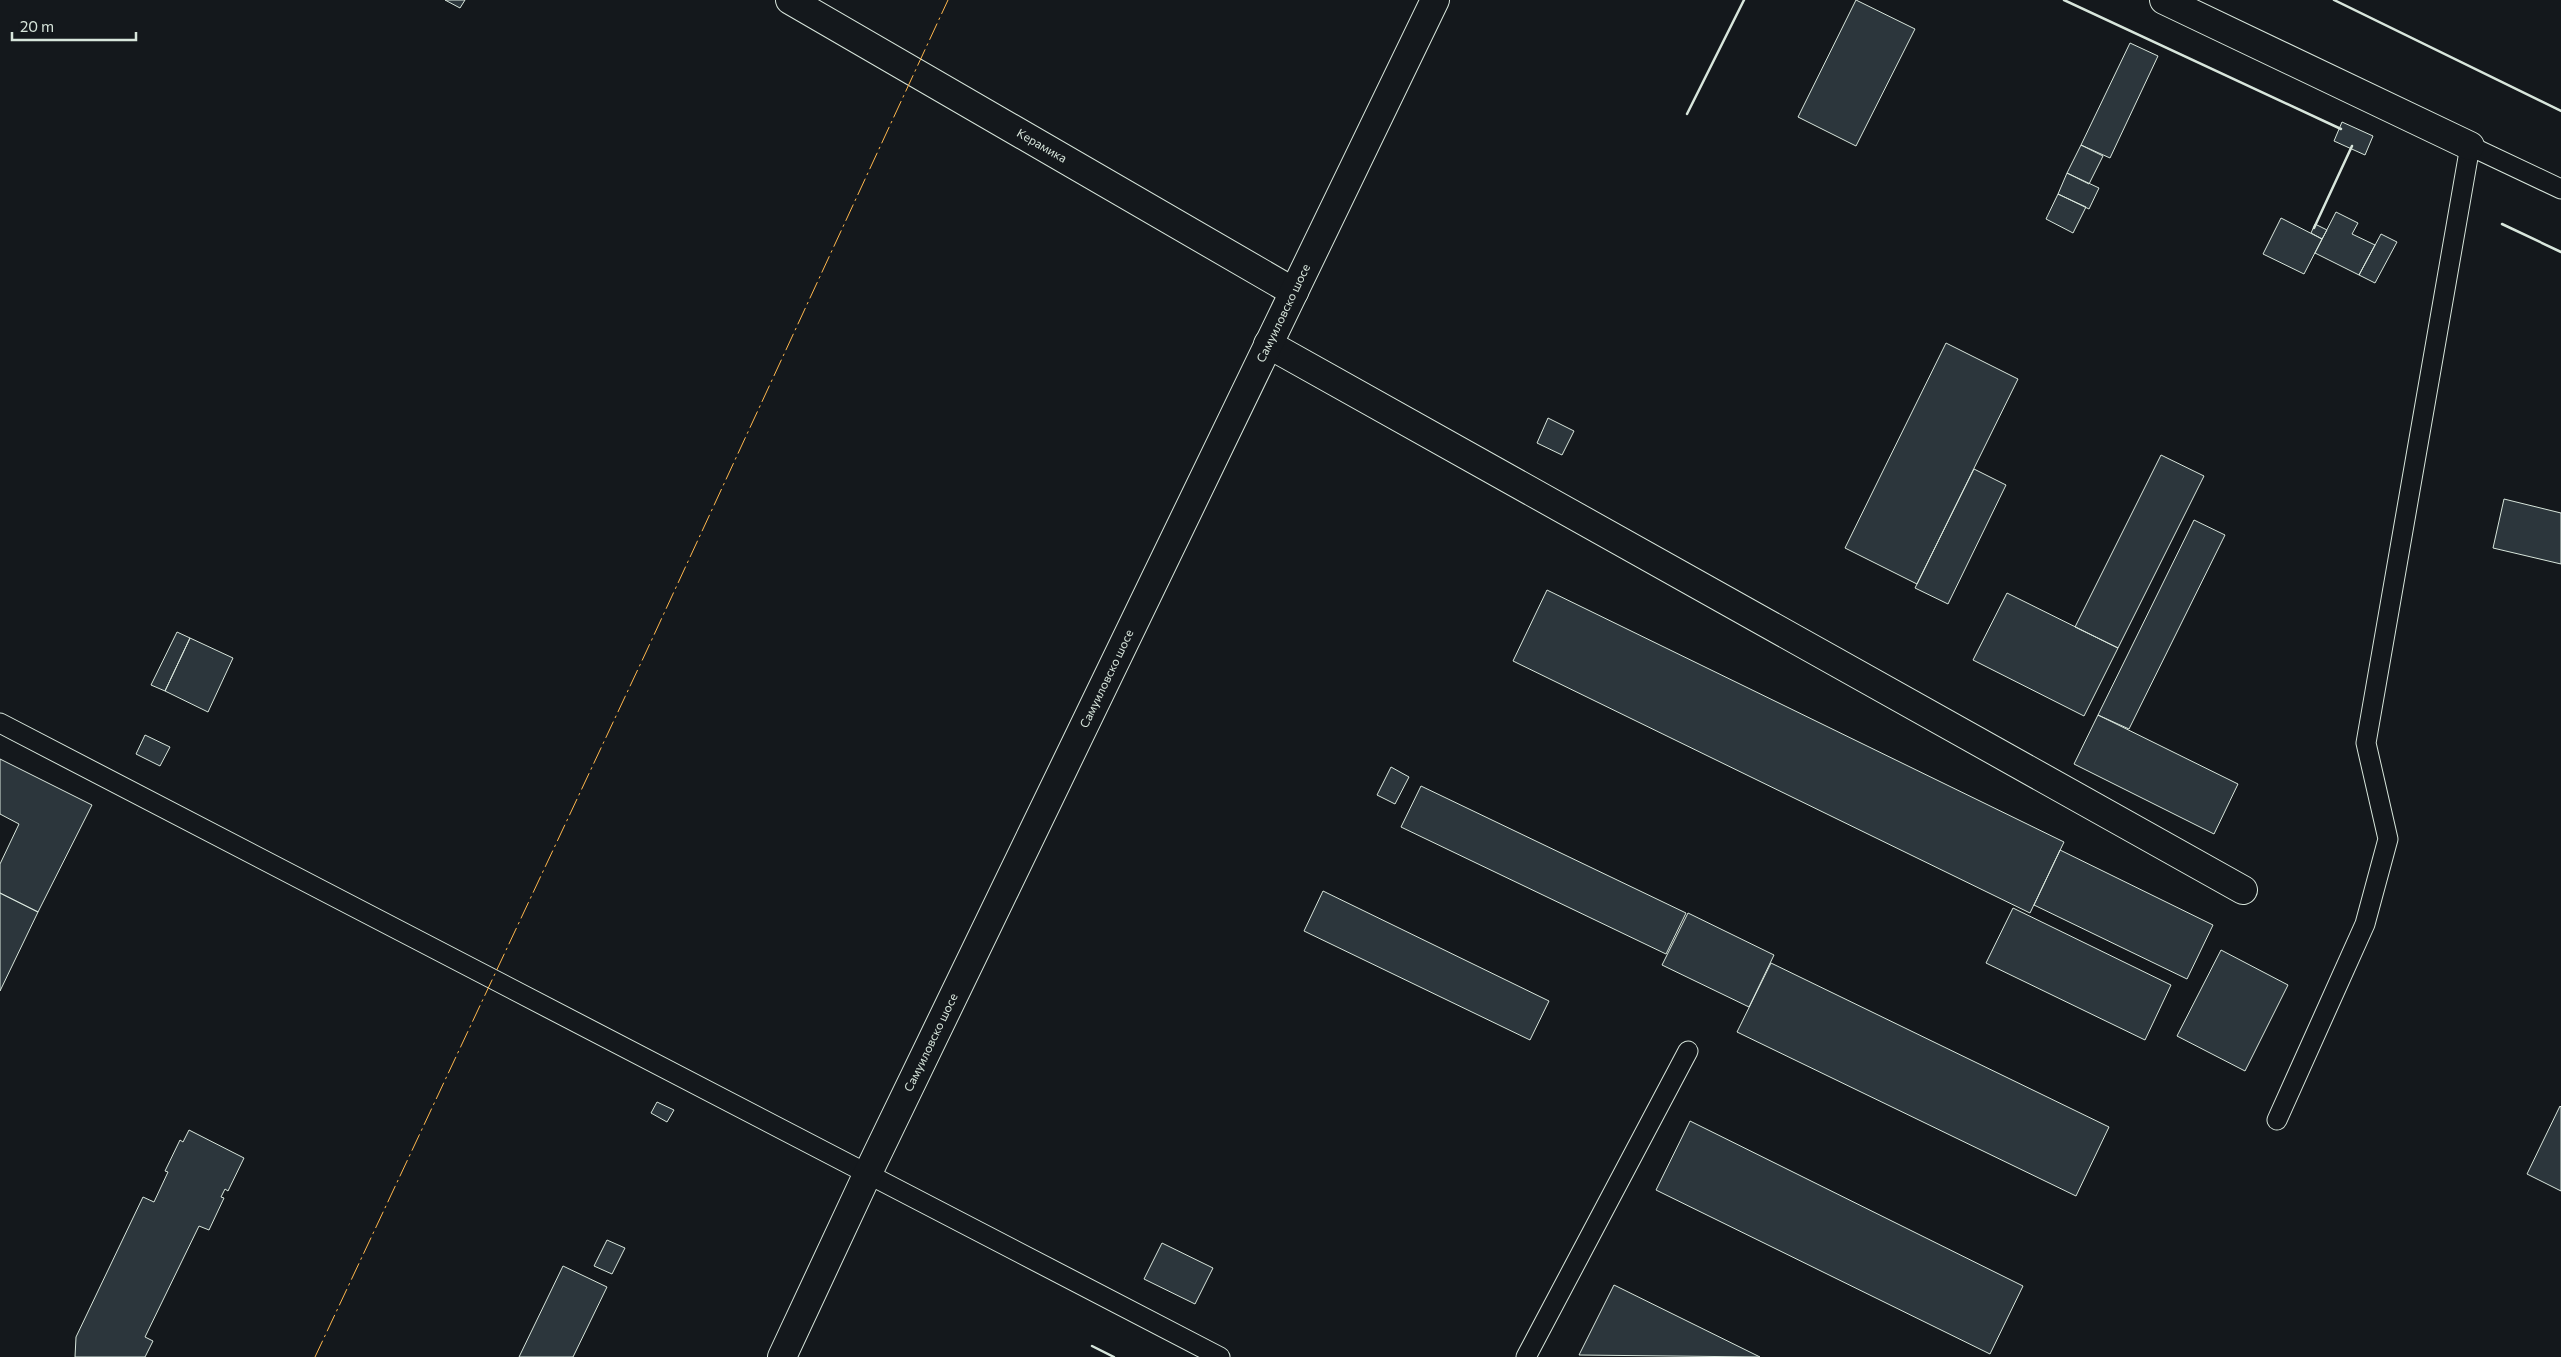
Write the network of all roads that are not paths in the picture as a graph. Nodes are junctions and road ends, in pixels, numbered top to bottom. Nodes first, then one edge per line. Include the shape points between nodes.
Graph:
1 (790, 0) edge
2 (1435, 0) edge
3 (2164, 0) edge
4 (2470, 146) junction
5 (2561, 189) edge
6 (1294, 292) junction
7 (1268, 344) junction
8 (0, 723) edge
9 (2243, 890) dead end
10 (1688, 1050) dead end
11 (2277, 1120) dead end
12 (867, 1175) junction
13 (782, 1357) edge
14 (1220, 1357) edge
15 (1526, 1357) edge

1 - 6 street, Керамика
2 - 6 street, Самуиловско шосе
3 - 4 street
4 - 5 lane
4 - 11 lane via 2366,743 2388,839 2365,924
6 - 7 street, Самуиловско шосе
7 - 9 street
7 - 12 street, Самуиловско шосе
8 - 12 lane
10 - 15 lane
12 - 13 street, Самуиловско шосе
12 - 14 lane

